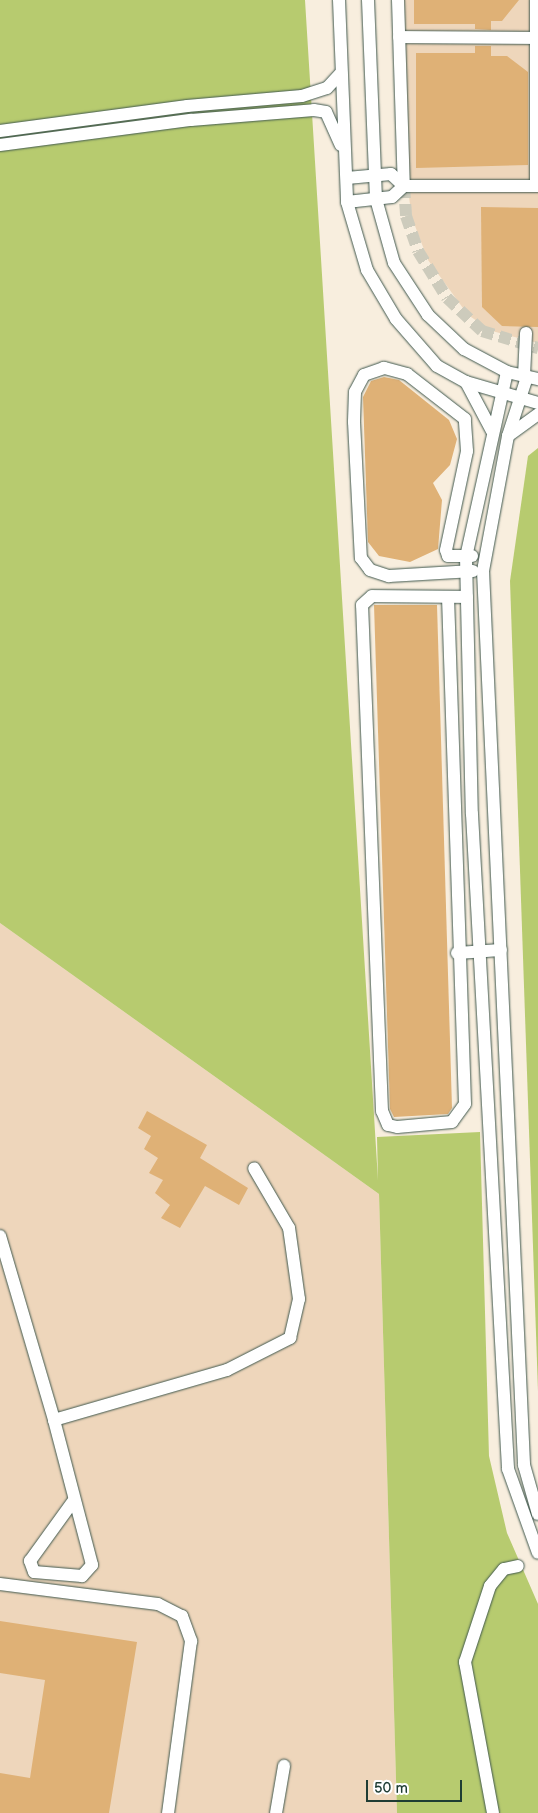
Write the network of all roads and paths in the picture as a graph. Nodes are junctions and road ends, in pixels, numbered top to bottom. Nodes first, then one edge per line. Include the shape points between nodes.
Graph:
1 (339, 0) edge
2 (368, 0) edge
3 (398, 0) edge
4 (536, 0) edge
5 (399, 37) junction
6 (537, 38) edge
7 (341, 73) junction
8 (0, 131) edge
9 (0, 145) edge
10 (346, 157) junction
11 (375, 175) junction
12 (347, 178) junction
13 (404, 186) junction
14 (537, 186) edge
15 (376, 199) junction
16 (347, 202) junction
17 (526, 333) dead end
18 (507, 372) junction
19 (530, 377) edge
20 (466, 382) junction
21 (501, 394) junction
22 (519, 400) junction
23 (538, 403) edge
24 (538, 414) edge
25 (492, 431) junction
26 (508, 436) junction
27 (483, 556) junction
28 (466, 557) junction
29 (483, 571) junction
30 (466, 572) junction
31 (467, 597) junction
32 (448, 598) junction
33 (477, 912) junction
34 (456, 913) junction
35 (501, 950) junction
36 (480, 952) junction
37 (457, 953) junction
38 (254, 1168) dead end
39 (0, 1236) edge
40 (54, 1420) junction
41 (74, 1500) junction
42 (538, 1514) edge
43 (538, 1553) edge
44 (518, 1566) dead end
45 (0, 1584) edge
46 (284, 1766) dead end
47 (168, 1813) edge
48 (276, 1813) edge
49 (493, 1813) edge

1 - 7 street
2 - 11 street
3 - 5 street
4 - 6 street
5 - 6 street
5 - 13 street
6 - 14 street
7 - 8 street via 327,88 302,96 187,106
7 - 10 street
9 - 10 street via 191,120 314,110 326,112
10 - 12 street
11 - 12 street
11 - 13 street via 391,174
11 - 15 street
12 - 16 street
13 - 14 street
13 - 15 street via 392,197
15 - 16 street
15 - 18 street via 394,263 428,315 464,349
16 - 20 street via 367,270 396,319 437,366
17 - 19 street
18 - 19 street
18 - 21 street
19 - 22 street
20 - 21 street
20 - 25 street
21 - 22 street
21 - 25 street
22 - 23 street
22 - 26 street
24 - 26 street
25 - 28 street
26 - 27 street
27 - 28 street
27 - 29 street
28 - 30 street
28 - 30 street via 448,556 446,550 467,451 465,419 408,374 384,368 364,375 355,392 354,422 361,558 370,570 388,576
29 - 30 street
29 - 35 street
30 - 31 street
31 - 32 street
31 - 33 street
32 - 34 street
32 - 37 street via 432,593 372,596 362,606 376,896 382,1112 388,1125 452,1122 462,1114 465,1104
33 - 34 street
33 - 36 street
34 - 37 street
35 - 36 street
35 - 42 street via 524,1465
36 - 37 street
36 - 43 street via 508,1469
38 - 40 street via 290,1228 300,1299 290,1338 227,1370
39 - 40 street
40 - 41 street
41 - 41 street via 90,1572 82,1576 34,1572 30,1561
44 - 49 street via 504,1569 490,1586 465,1662
45 - 47 street via 158,1604 182,1616 191,1641
46 - 48 street

